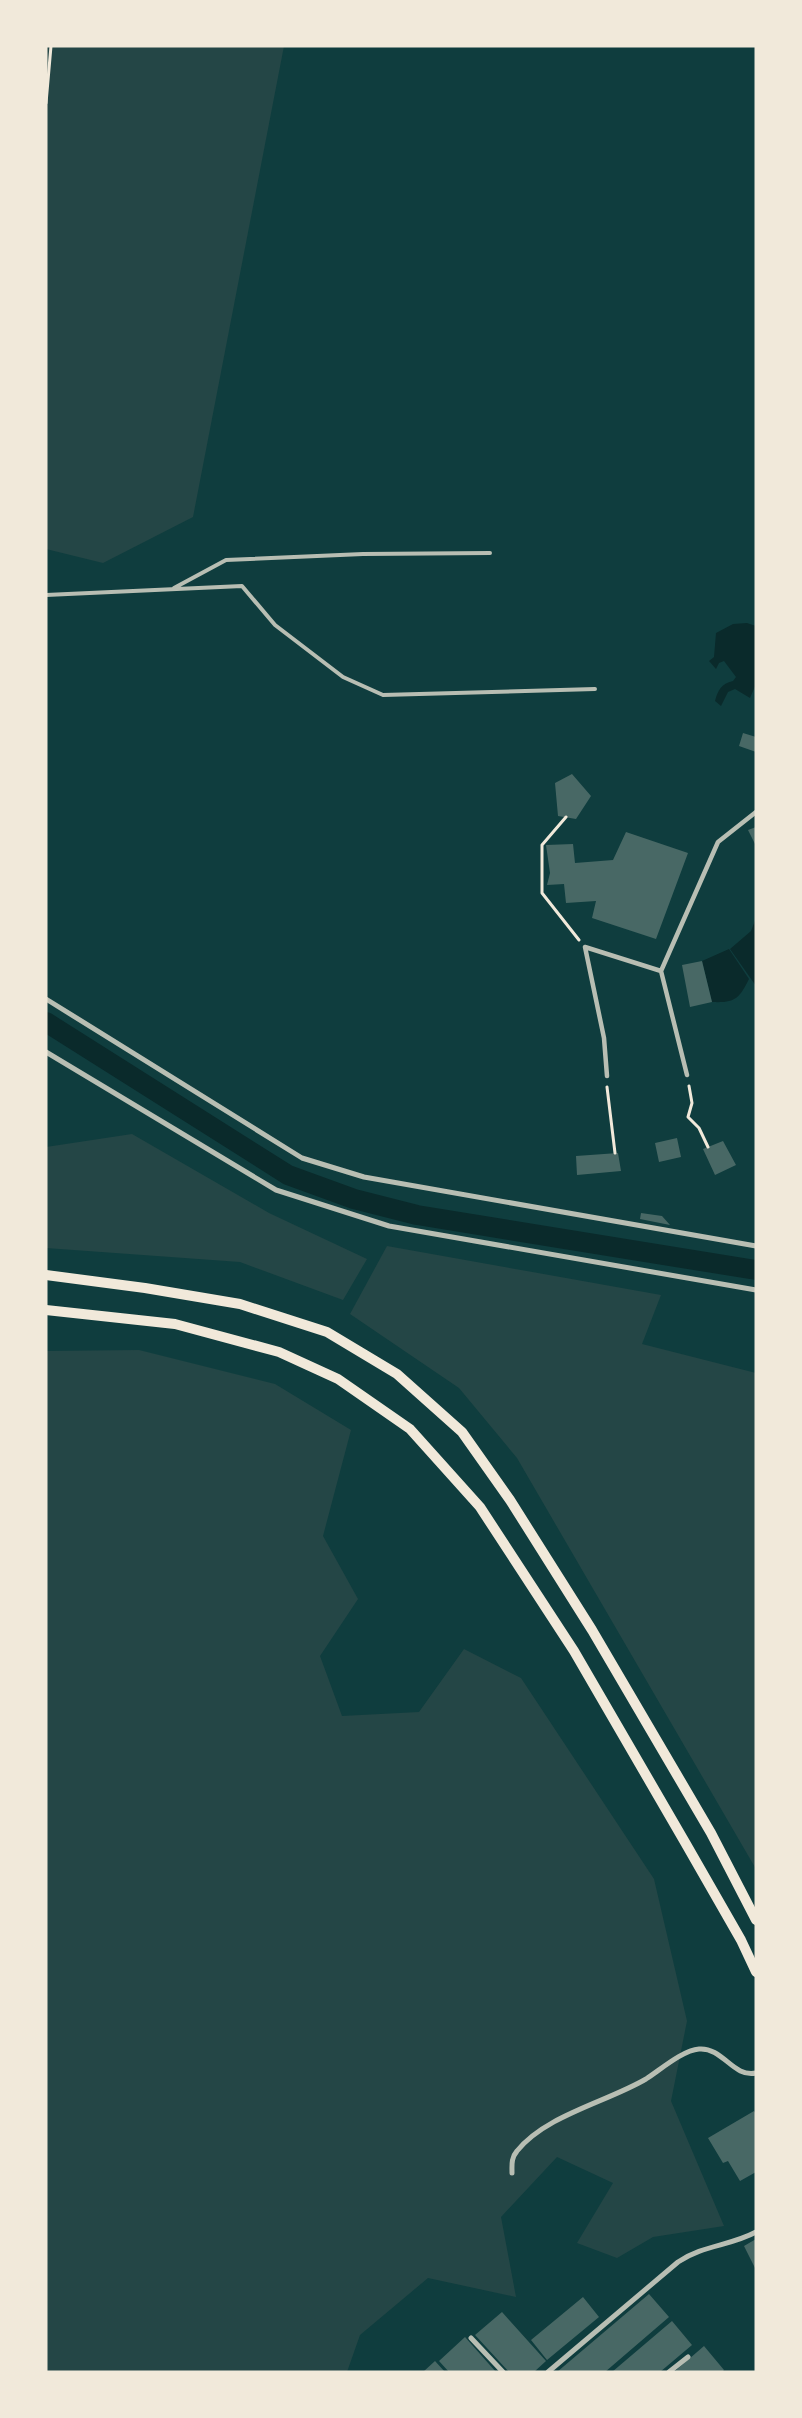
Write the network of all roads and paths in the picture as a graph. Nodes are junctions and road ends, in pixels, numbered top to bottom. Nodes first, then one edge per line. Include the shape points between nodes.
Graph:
1 (51, 46) edge
2 (46, 103) edge
3 (490, 553) dead end
4 (172, 589) junction
5 (46, 595) edge
6 (594, 689) dead end
7 (756, 812) edge
8 (566, 817) dead end
9 (585, 947) junction
10 (661, 971) junction
11 (46, 999) edge
12 (46, 1052) edge
13 (687, 1075) joint
14 (607, 1076) joint
15 (708, 1147) dead end
16 (615, 1153) dead end
17 (756, 1246) edge
18 (46, 1276) edge
19 (756, 1290) edge
20 (46, 1310) edge
21 (756, 1920) edge
22 (756, 1972) edge
23 (756, 2073) edge
24 (512, 2173) dead end
25 (756, 2232) edge
26 (471, 2338) dead end
27 (688, 2356) dead end
28 (503, 2372) edge
29 (548, 2372) edge
30 (669, 2372) edge

1 - 2 path
3 - 4 lane via 226,560
4 - 5 lane
4 - 6 lane via 242,586 274,625 343,677 383,696
7 - 10 street via 718,842
8 - 9 path via 542,845 542,893
9 - 10 street
9 - 14 street via 604,1038
10 - 13 street
11 - 17 street via 302,1158 364,1177
12 - 19 street via 276,1190 389,1226
13 - 15 path via 692,1103 688,1117 699,1128
14 - 16 path
18 - 21 main road via 240,1304 327,1332 397,1374 462,1432 510,1500 592,1630 711,1833
20 - 22 main road via 175,1324 279,1352 338,1379 410,1429 480,1507 574,1651
23 - 24 street via 744,2074 711,2050 690,2051 640,2083 542,2131 516,2152
25 - 29 street via 734,2242 692,2253 678,2262
26 - 28 street
27 - 30 street

